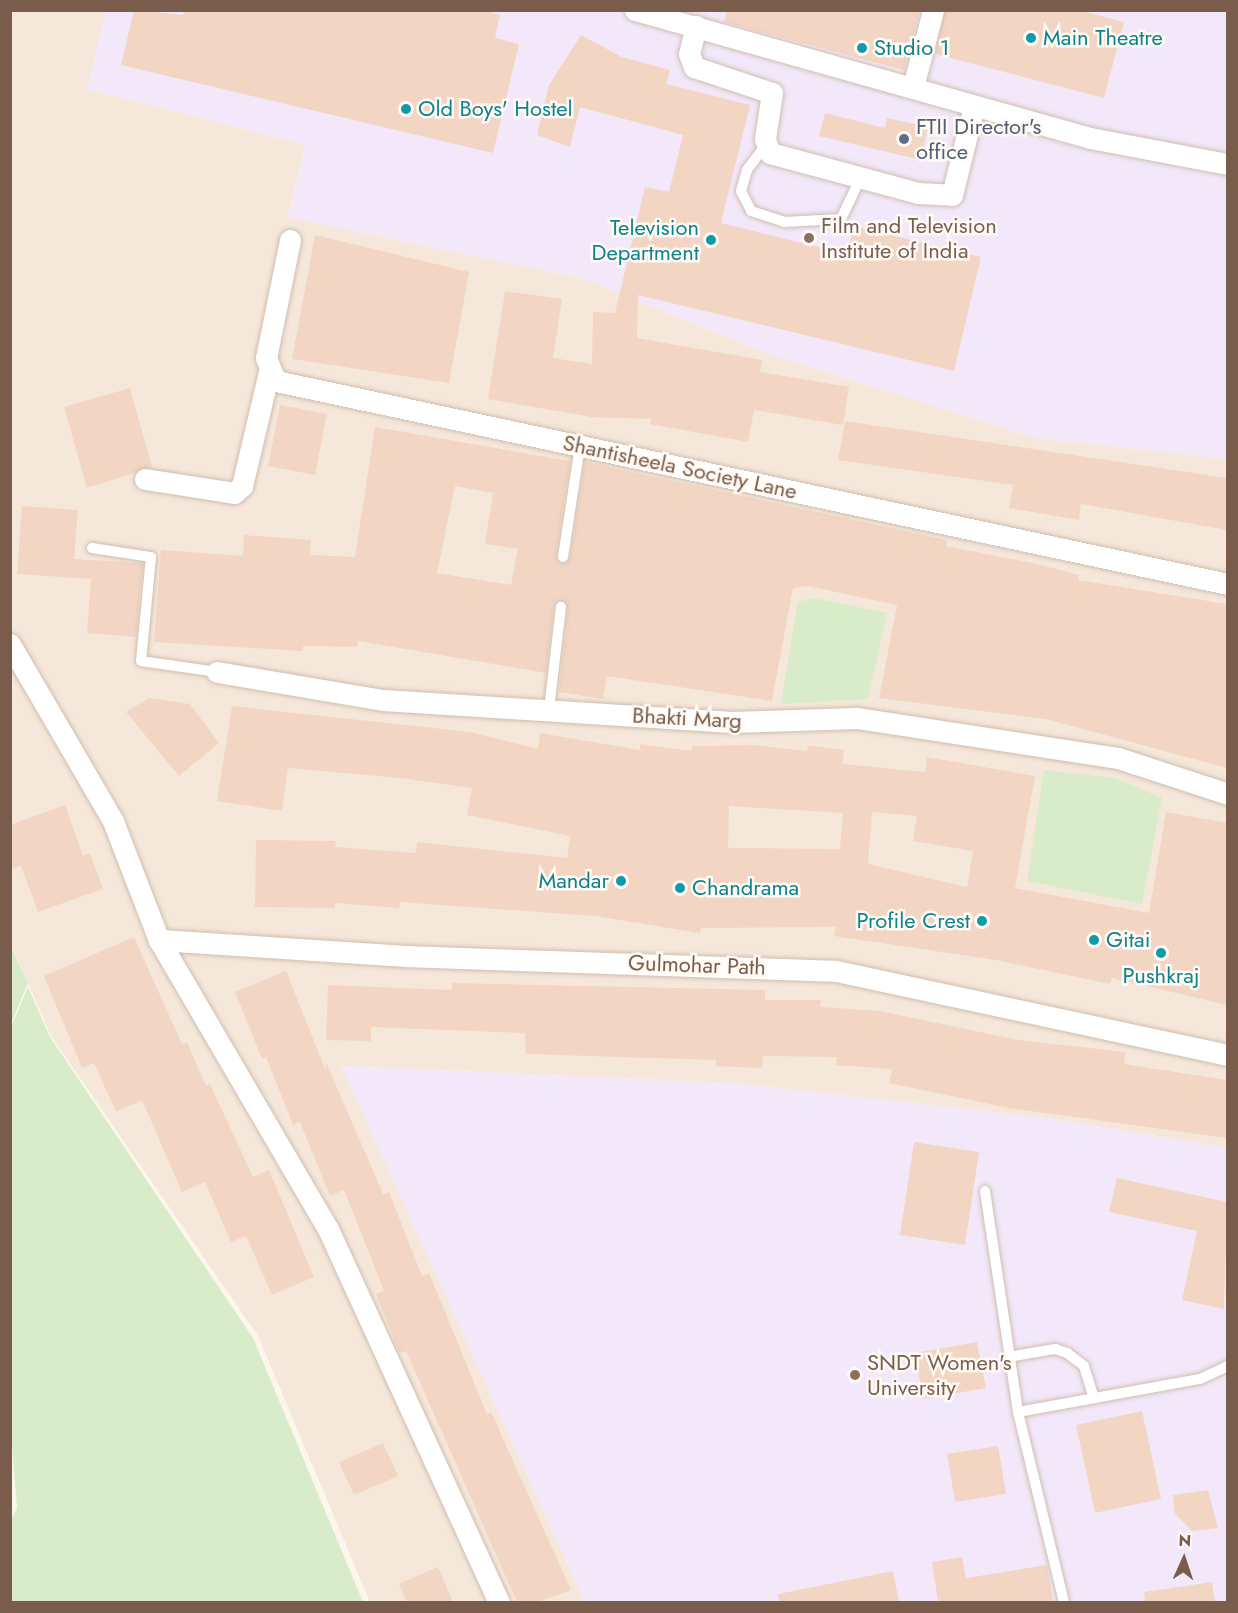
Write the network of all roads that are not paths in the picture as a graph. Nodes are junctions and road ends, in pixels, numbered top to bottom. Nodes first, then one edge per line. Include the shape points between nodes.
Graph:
1 (635, 10) edge
2 (933, 10) edge
3 (696, 26) junction
4 (913, 87) junction
5 (975, 106) junction
6 (765, 146) junction
7 (1227, 165) edge
8 (861, 177) junction
9 (290, 240) dead end
10 (269, 372) junction
11 (580, 446) junction
12 (145, 479) dead end
13 (92, 548) dead end
14 (563, 557) dead end
15 (1227, 584) edge
16 (561, 607) dead end
17 (10, 644) edge
18 (217, 672) joint
19 (549, 709) junction
20 (1227, 794) edge
21 (159, 940) junction
22 (1227, 1055) edge
23 (985, 1191) dead end
24 (1008, 1357) junction
25 (1227, 1366) edge
26 (1094, 1398) junction
27 (1018, 1412) junction
28 (499, 1602) edge
29 (1064, 1602) edge

1 - 3 street
2 - 4 street
3 - 4 street
3 - 6 street via 689,54 694,68 771,93
4 - 5 street
5 - 7 street via 1090,138
5 - 8 street via 952,195 940,197
6 - 8 street via 770,153
6 - 8 lane via 747,170 741,191 751,211 809,223 841,219
9 - 10 street via 266,358
10 - 11 street, Shantisheela Society Lane via 276,381
10 - 12 street via 242,486 234,493
11 - 14 lane
11 - 15 street, Shantisheela Society Lane
13 - 18 lane, Bhakti Marg via 151,557 141,661
16 - 19 lane
17 - 21 street via 113,821
18 - 19 street, Bhakti Marg via 383,700
19 - 20 street, Bhakti Marg via 732,722 857,718 1118,758
21 - 22 street, Gulmohar Path via 407,956 836,971
21 - 28 street via 328,1229
23 - 24 lane
24 - 26 lane via 1055,1349 1067,1353 1084,1366
24 - 27 lane
25 - 26 lane via 1200,1379
26 - 27 lane
27 - 29 lane

